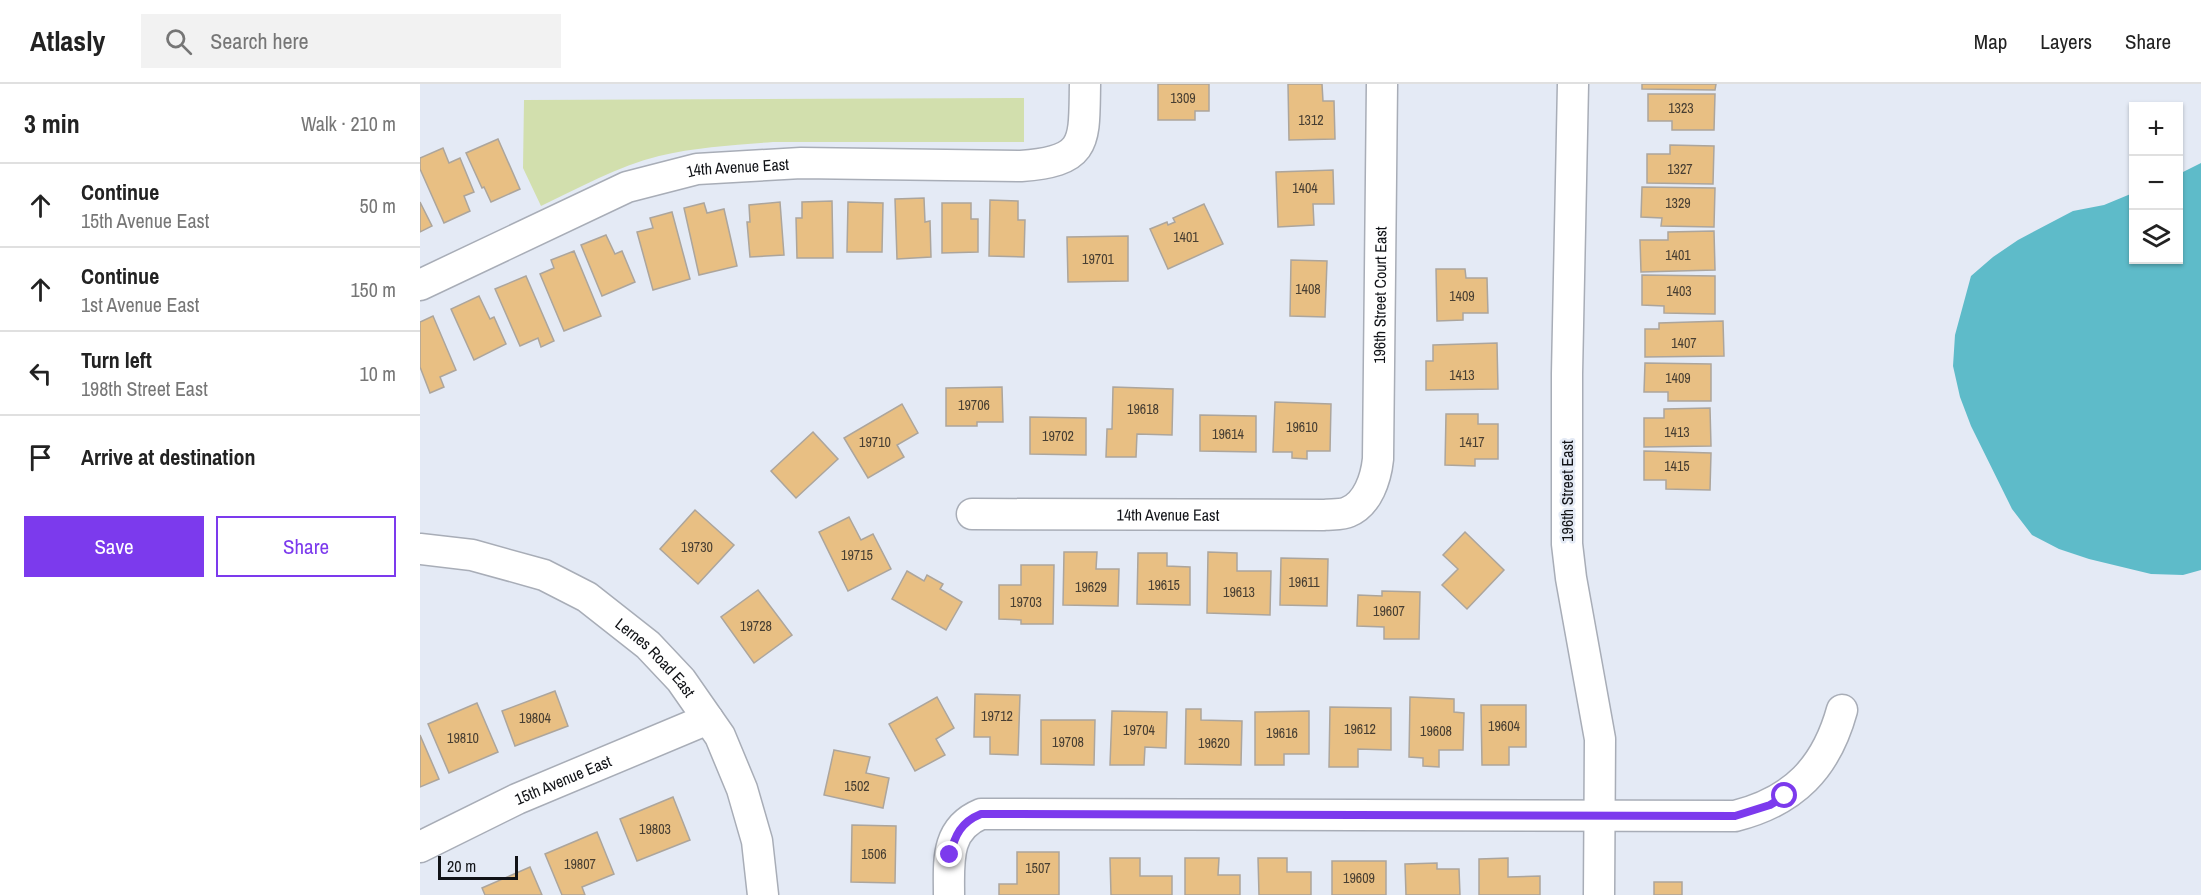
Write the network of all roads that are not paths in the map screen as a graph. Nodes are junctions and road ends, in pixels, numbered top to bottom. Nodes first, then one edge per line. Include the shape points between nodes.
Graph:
1 (1085, 84) edge
2 (1382, 84) edge
3 (1573, 84) edge
4 (420, 285) edge
5 (1362, 502) joint
6 (972, 514) dead end
7 (420, 549) edge
8 (1842, 710) dead end
9 (708, 719) junction
10 (1600, 815) junction
11 (420, 847) edge
12 (763, 895) edge
13 (949, 895) edge
14 (1599, 895) edge

1 - 4 street, 14th Avenue East via 1084,131 1077,149 1044,165 801,163 697,169 627,187
2 - 5 street, 196th Street Court East via 1378,459 1376,476
3 - 10 street, 196th Street East via 1567,544 1600,739
5 - 6 street, 14th Avenue East via 1347,513 1324,515
7 - 9 street, Lernes Road East via 483,558 544,576 587,597 648,645 681,680
8 - 10 street via 1836,731 1815,769 1800,785 1770,805 1735,816
9 - 11 street, 15th Avenue East via 517,799
9 - 12 street, Lernes Road East via 720,736 742,789 757,841
10 - 13 street via 981,814 969,819 955,834
10 - 14 street, 196th Street East

